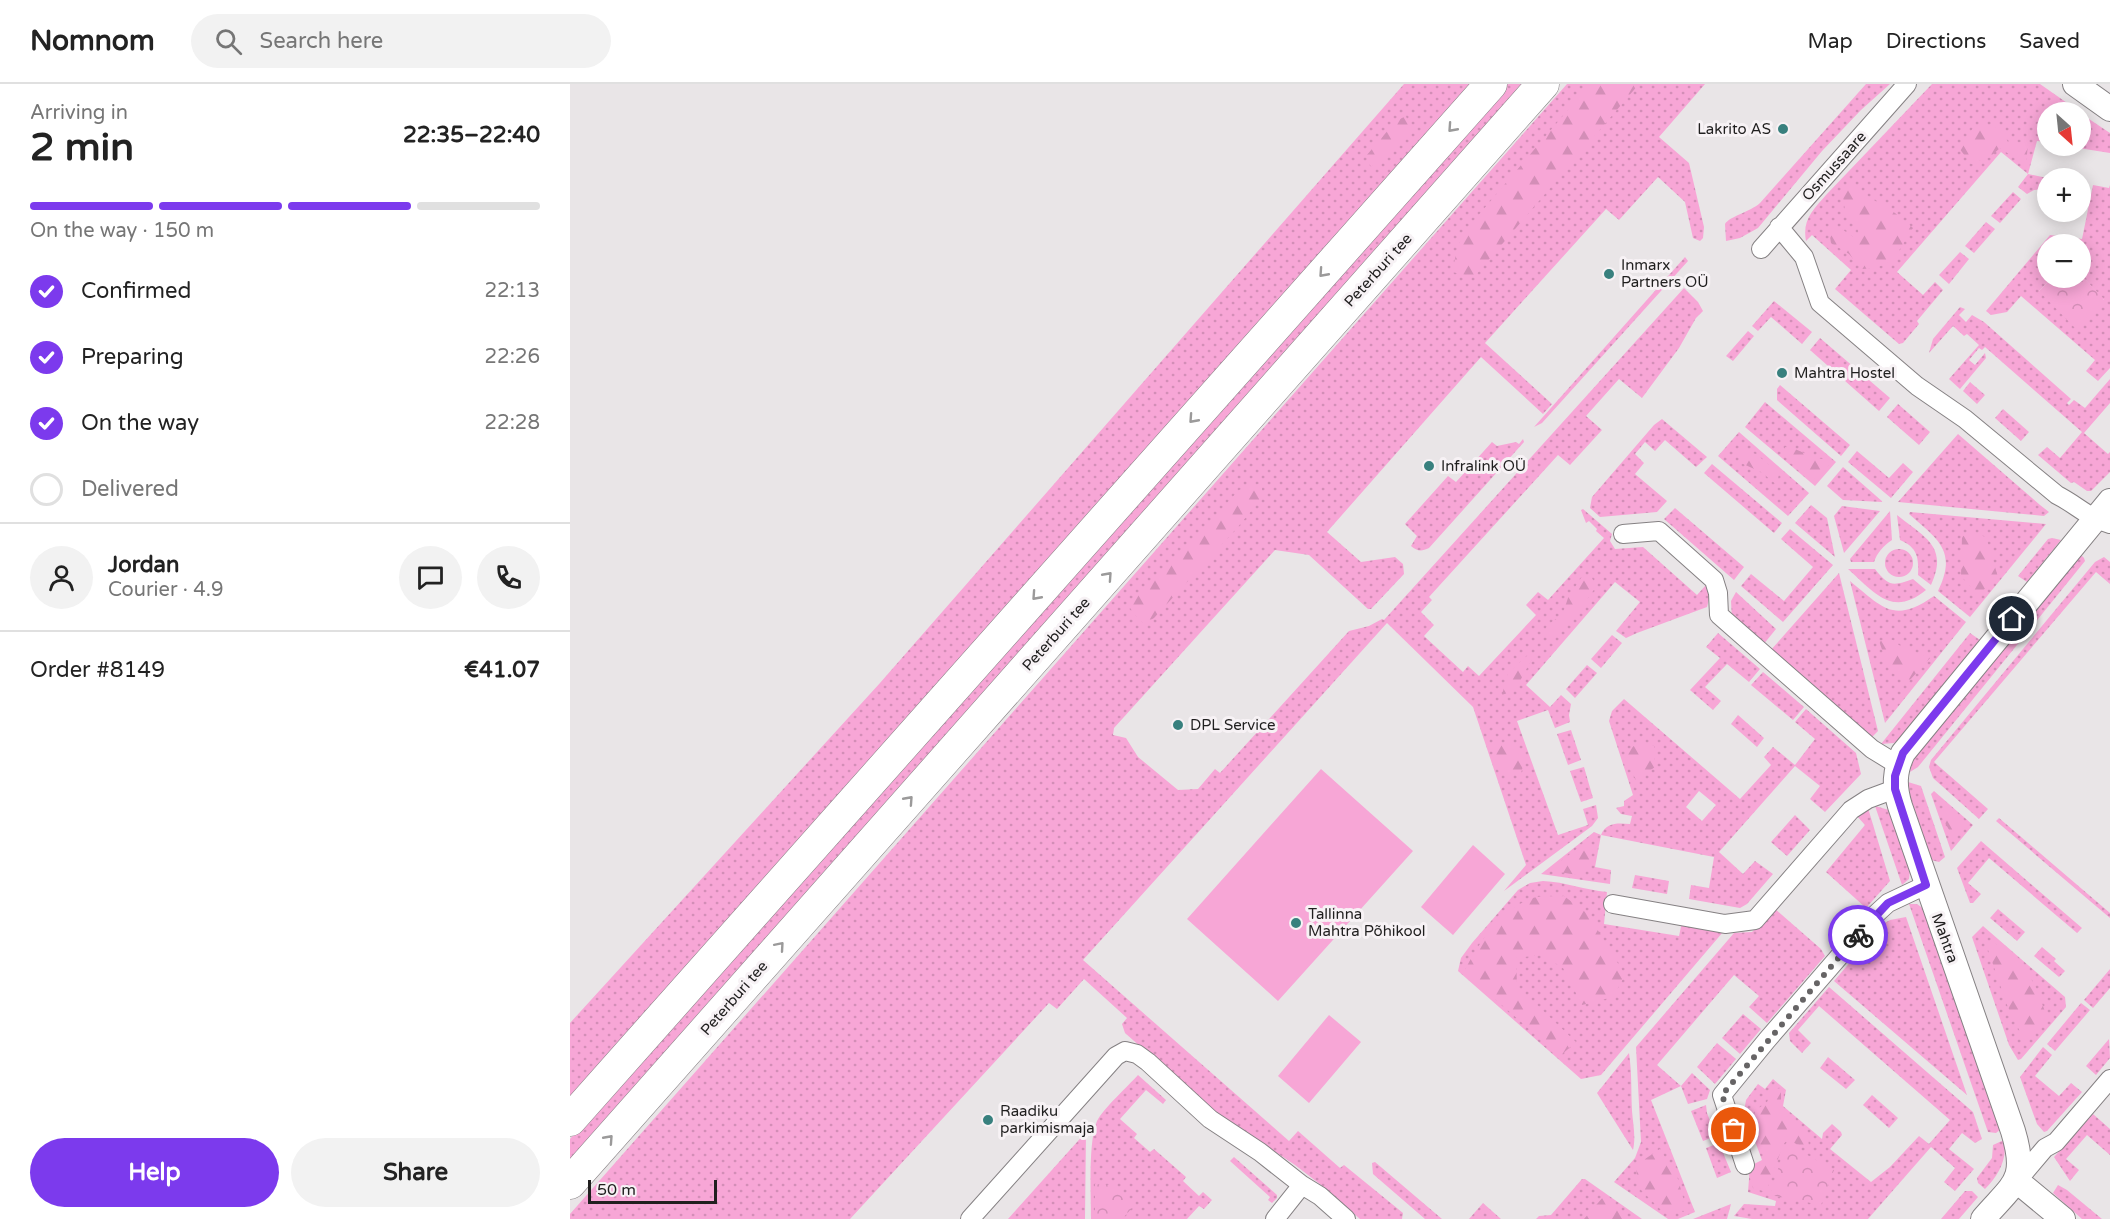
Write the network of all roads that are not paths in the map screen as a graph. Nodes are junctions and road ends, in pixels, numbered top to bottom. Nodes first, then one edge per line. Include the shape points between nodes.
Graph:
1 (1491, 84) edge
2 (1543, 84) edge
3 (1907, 84) edge
4 (2075, 84) edge
5 (2110, 109) edge
6 (1779, 228) junction
7 (1761, 249) dead end
8 (2110, 501) edge
9 (2102, 521) edge
10 (1623, 534) dead end
11 (1898, 765) junction
12 (1895, 789) junction
13 (1926, 885) junction
14 (1613, 904) dead end
15 (2110, 1079) edge
16 (570, 1120) edge
17 (1745, 1165) dead end
18 (2017, 1181) junction
19 (570, 1183) edge
20 (1302, 1185) junction
21 (970, 1219) edge
22 (1275, 1219) edge
23 (1346, 1219) edge
24 (1983, 1219) edge
25 (2063, 1219) edge

1 -> 16 highway
19 -> 2 highway, Peterburi tee
3 - 6 street, Osmussaare
4 - 5 street
6 - 7 street, Osmussaare
6 - 9 street via 1804,257 1820,303 1917,386 1965,419 2058,495
8 - 9 street, Mahtra
9 - 11 street, Mahtra via 1935,712
10 - 11 street via 1659,531 1714,580 1719,615 1872,749
11 - 12 street, Mahtra
12 - 13 street, Mahtra
12 - 14 street via 1851,810 1755,920 1725,924
13 - 17 street via 1888,903 1876,915 1722,1095
13 - 18 street, Mahtra via 2013,1131 2021,1161
15 - 18 street
18 - 24 street
18 - 25 street
20 - 21 street via 1210,1119 1148,1062 1125,1051 1116,1056
20 - 22 street
20 - 23 street

